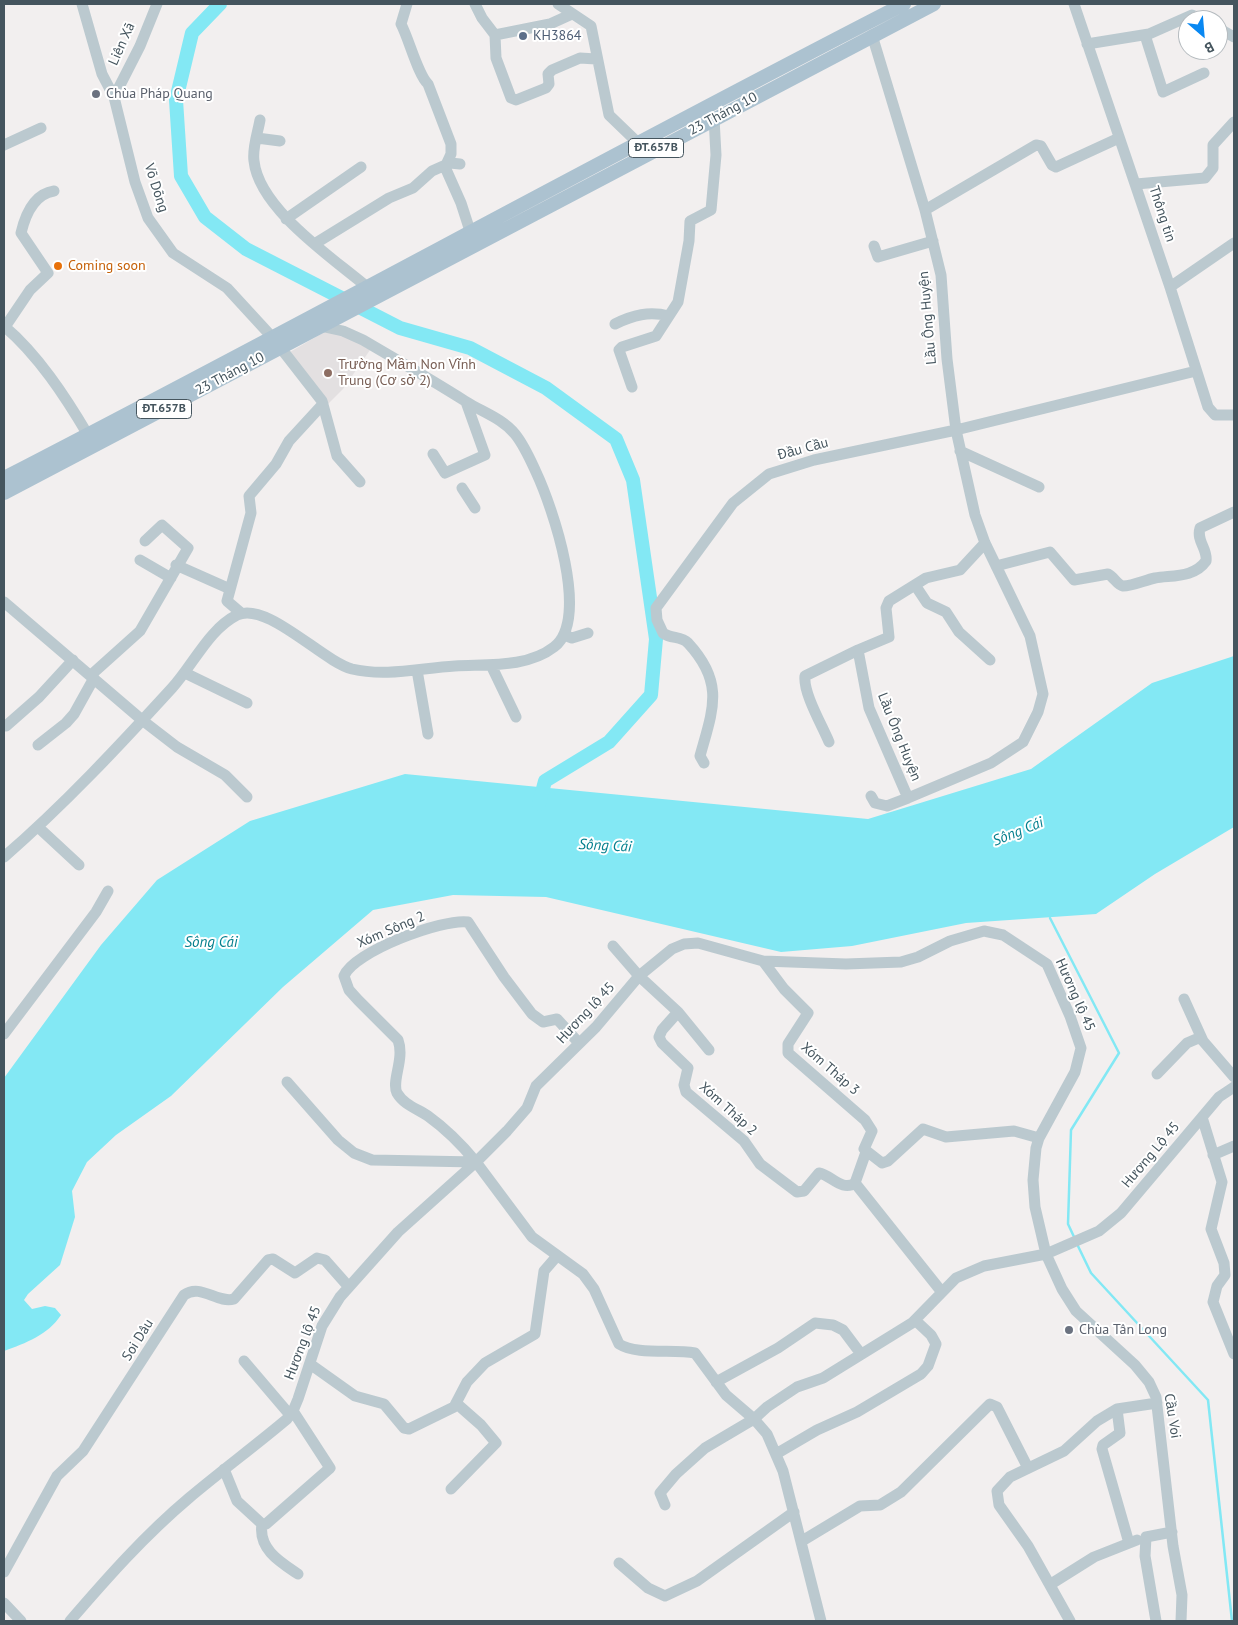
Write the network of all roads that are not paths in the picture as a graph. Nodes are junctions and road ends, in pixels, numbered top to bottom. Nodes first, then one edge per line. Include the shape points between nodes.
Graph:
1 (82, 4) edge
2 (157, 4) edge
3 (407, 4) edge
4 (475, 4) edge
5 (558, 4) edge
6 (904, 4) edge
7 (934, 4) edge
8 (1074, 4) edge
9 (572, 14) junction
10 (1178, 21) edge
11 (495, 35) junction
12 (872, 35) junction
13 (1145, 35) junction
14 (1087, 44) junction
15 (596, 59) junction
16 (1204, 73) dead end
17 (114, 97) junction
18 (714, 118) junction
19 (260, 120) dead end
20 (1234, 122) edge
21 (41, 128) dead end
22 (257, 138) junction
23 (1119, 138) junction
24 (280, 141) dead end
25 (637, 142) junction
26 (4, 145) edge
27 (644, 155) junction
28 (445, 164) junction
29 (460, 164) dead end
30 (361, 167) dead end
31 (1136, 184) junction
32 (54, 191) dead end
33 (925, 210) junction
34 (286, 219) junction
35 (471, 234) junction
36 (933, 241) junction
37 (316, 243) junction
38 (1234, 243) edge
39 (874, 246) dead end
40 (1170, 286) junction
41 (366, 288) junction
42 (669, 316) junction
43 (615, 324) dead end
44 (322, 325) junction
45 (4, 326) edge
46 (276, 342) junction
47 (1196, 371) junction
48 (632, 387) dead end
49 (466, 402) junction
50 (323, 404) junction
51 (1234, 415) edge
52 (956, 430) junction
53 (88, 435) junction
54 (960, 451) junction
55 (433, 454) dead end
56 (4, 478) edge
57 (360, 482) dead end
58 (1039, 487) dead end
59 (462, 488) dead end
60 (4, 493) edge
61 (475, 508) dead end
62 (1234, 512) edge
63 (145, 540) dead end
64 (985, 543) junction
65 (140, 560) dead end
66 (176, 565) junction
67 (996, 566) junction
68 (171, 578) junction
69 (915, 585) junction
70 (230, 589) junction
71 (4, 602) edge
72 (241, 614) junction
73 (588, 633) dead end
74 (564, 635) junction
75 (858, 650) junction
76 (73, 660) junction
77 (990, 660) dead end
78 (491, 665) junction
79 (417, 670) junction
80 (185, 673) junction
81 (92, 677) junction
82 (247, 703) dead end
83 (516, 718) dead end
84 (142, 720) junction
85 (6, 726) dead end
86 (428, 734) dead end
87 (829, 742) dead end
88 (38, 745) dead end
89 (704, 764) dead end
90 (871, 796) dead end
91 (248, 797) dead end
92 (908, 798) junction
93 (38, 827) junction
94 (4, 856) edge
95 (79, 865) dead end
96 (108, 891) dead end
97 (613, 946) dead end
98 (763, 961) junction
99 (639, 976) junction
100 (1184, 999) dead end
101 (678, 1012) junction
102 (4, 1034) edge
103 (1201, 1036) junction
104 (580, 1043) junction
105 (709, 1050) dead end
106 (1157, 1074) dead end
107 (1234, 1077) edge
108 (287, 1082) dead end
109 (1234, 1087) edge
110 (1202, 1117) junction
111 (1039, 1138) junction
112 (1234, 1146) edge
113 (866, 1152) junction
114 (1213, 1155) junction
115 (476, 1162) junction
116 (855, 1183) junction
117 (1046, 1254) junction
118 (557, 1256) junction
119 (1230, 1277) edge
120 (348, 1286) junction
121 (941, 1291) junction
122 (915, 1320) junction
123 (861, 1354) junction
124 (1234, 1354) edge
125 (244, 1361) dead end
126 (310, 1364) junction
127 (716, 1382) junction
128 (1158, 1402) junction
129 (456, 1403) junction
130 (1117, 1409) junction
131 (292, 1413) junction
132 (754, 1419) junction
133 (776, 1454) junction
134 (1028, 1468) junction
135 (224, 1470) junction
136 (451, 1490) dead end
137 (665, 1505) dead end
138 (794, 1512) junction
139 (262, 1524) junction
140 (1172, 1532) junction
141 (1146, 1538) junction
142 (802, 1542) junction
143 (1129, 1543) junction
144 (619, 1563) dead end
145 (4, 1572) edge
146 (298, 1574) dead end
147 (1051, 1584) junction
148 (4, 1602) edge
149 (817, 1620) edge
150 (21, 1621) edge
151 (70, 1621) edge
152 (1070, 1621) edge
153 (1156, 1621) edge
154 (1182, 1621) edge

1 - 17 street, Võ Dõng via 102,74
2 - 17 street, Liên Xã
3 - 28 street via 401,24 451,144 451,154
4 - 11 street
5 - 9 street
6 - 25 main road, 23 Tháng 10 / ĐT.657B
7 - 12 main road, 23 Tháng 10 / ĐT.657B
8 - 14 street, Thông tin
9 - 11 street via 550,24
9 - 15 street via 591,26
10 - 13 street
11 - 15 street via 496,58 509,92 516,100 546,88 548,74 552,70 580,58
12 - 18 main road, 23 Tháng 10 / ĐT.657B
12 - 33 street, Lầu Ông Huyện
13 - 14 street
13 - 16 street via 1163,92
14 - 23 street, Thông tin
15 - 25 street via 609,115
17 - 46 street, Võ Dõng via 136,182 156,231 173,253 227,288
18 - 27 main road, 23 Tháng 10 / ĐT.657B
18 - 42 street via 716,155 712,208 690,221 680,296
19 - 22 street
20 - 31 street via 1213,145 1213,168 1204,178
21 - 26 street
22 - 24 street
22 - 34 street via 254,165 267,193
23 - 31 street, Thông tin
23 - 33 street via 1056,167 1039,144 1036,145
25 - 27 main road
25 - 35 main road, 23 Tháng 10 / ĐT.657B
27 - 44 main road, 23 Tháng 10 / ĐT.657B
28 - 29 street
28 - 35 street
28 - 37 street via 430,172 413,188 389,198
30 - 34 street
31 - 40 street, Thông tin
32 - 45 street via 42,195 33,204 21,233 48,273 30,290
33 - 36 street, Lầu Ông Huyện
34 - 37 street
35 - 41 main road, 23 Tháng 10 / ĐT.657B
36 - 39 street via 878,257
36 - 52 street, Lầu Ông Huyện via 942,283 946,359
37 - 41 street
38 - 40 street
40 - 47 street, Thông tin
41 - 46 main road, 23 Tháng 10 / ĐT.657B via 303,321
42 - 43 street via 642,314
42 - 48 street via 656,336 619,350
44 - 46 main road, 23 Tháng 10 / ĐT.657B
44 - 49 street via 357,337
45 - 53 street via 65,397
46 - 50 street, Võ Dõng
46 - 53 main road, 23 Tháng 10 / ĐT.657B
46 - 60 main road, 23 Tháng 10 / ĐT.657B
47 - 51 street, Thông tin via 1211,412 1221,416
47 - 52 street, Đầu Cầu
49 - 55 street via 486,455 445,473
49 - 74 street via 514,433 542,485 556,524 569,593
50 - 57 street via 336,456
50 - 70 street via 288,441 276,464 249,496 251,513
52 - 54 street, Lầu Ông Huyện
52 - 89 street, Đầu Cầu via 783,468 765,476 733,502 656,608 663,633 686,642 710,677 715,696 700,756
53 - 56 main road, 23 Tháng 10 / ĐT.657B
54 - 58 street
54 - 64 street, Lầu Ông Huyện
59 - 61 street
62 - 67 street via 1200,528 1199,538 1206,561 1179,577 1154,578 1124,586 1108,574 1074,580 1050,552
63 - 66 street via 162,525 188,548
64 - 67 street, Lầu Ông Huyện
64 - 69 street via 960,570 931,576
65 - 68 street
66 - 68 street
66 - 70 street
67 - 92 street, Lầu Ông Huyện via 1030,636 1043,690 1038,712 1026,738 1011,750 992,762
68 - 81 street via 140,631
69 - 75 street via 887,604 890,636
69 - 77 street via 927,603 946,612 959,632
70 - 72 street via 227,601
71 - 76 street
72 - 79 street via 257,614 274,621 333,660 352,668 390,673
72 - 80 street via 214,634
73 - 74 street via 572,638
74 - 78 street via 558,644 538,656
75 - 87 street via 805,676 815,712
75 - 92 street, Lầu Ông Huyện via 870,708
76 - 81 street
76 - 85 street
78 - 79 street
78 - 83 street
79 - 86 street
80 - 82 street
80 - 84 street
81 - 84 street
81 - 88 street via 74,714
84 - 91 street via 225,775
84 - 93 street
90 - 92 street via 875,803 884,806
93 - 94 street
93 - 95 street
96 - 102 street via 96,912
97 - 99 street
98 - 99 street, Hương lộ 45 via 706,944 690,943 672,949
98 - 111 street, Hương lộ 45 via 846,964 906,961 950,941 984,931 1003,935 1037,956 1047,964 1081,1048 1075,1072
98 - 113 street, Xóm Tháp 3 via 808,1014 788,1044 788,1053 868,1124 872,1131 864,1147
99 - 101 street
99 - 104 street, Hương lộ 45
100 - 103 street
101 - 105 street
101 - 116 street, Xóm Tháp 2 via 659,1037 688,1068 685,1090 744,1141 760,1164 797,1192 804,1191 819,1173 843,1186
103 - 106 street via 1187,1043
103 - 107 street
104 - 115 street, Hương lộ 45 via 536,1086 527,1108
104 - 115 street, Xóm Sông 2 via 557,1019 543,1022 532,1014 468,922 451,922 400,940 346,970 344,976 350,990 398,1040 402,1050 395,1087 398,1094 406,1104 448,1131
108 - 115 street via 338,1140 354,1153 372,1160
109 - 110 street, Hương Lộ 45 via 1219,1097
110 - 114 street
110 - 117 street, Hương Lộ 45 via 1117,1219
111 - 113 street via 1014,1131 946,1137 924,1129 885,1163
111 - 117 street, Hương lộ 45 via 1034,1192
112 - 114 street
113 - 116 street, Xóm Tháp 3
114 - 119 street via 1222,1182 1211,1229
115 - 118 street via 522,1227
115 - 120 street, Hương lộ 45 via 398,1232
116 - 121 street
117 - 121 street, Hương Lộ 45 via 978,1268 956,1278
117 - 128 street, Cầu Voi via 1076,1311 1144,1374
118 - 127 street via 583,1274 594,1289 619,1344 637,1350 695,1353
118 - 129 street via 544,1271 534,1334 485,1363 467,1382
119 - 124 street via 1217,1286 1213,1302
120 - 126 street, Hương lộ 45 via 330,1310
120 - 145 street, Soi Dâu via 325,1260 317,1258 295,1273 274,1260 268,1260 234,1299 228,1301 201,1291 189,1291 184,1295 84,1451 57,1476
121 - 122 street, Hương Lộ 45
122 - 123 street, Hương Lộ 45
122 - 133 street via 936,1344 926,1370 858,1412 816,1430
123 - 127 street via 843,1330 815,1323 778,1348
123 - 132 street, Hương Lộ 45 via 823,1378 797,1387
125 - 131 street
126 - 129 street via 355,1396 384,1404 404,1428 430,1420
126 - 131 street, Hương lộ 45
127 - 132 street
128 - 130 street
128 - 140 street, Cầu Voi
129 - 136 street via 496,1443
130 - 134 street via 1097,1421 1064,1451
130 - 143 street via 1120,1433 1102,1449
131 - 135 street, Hương lộ 45
131 - 139 street via 330,1468 266,1524
132 - 133 street via 767,1434
132 - 137 street, Hương Lộ 45 via 693,1457 660,1493
133 - 138 street
134 - 142 street via 997,1407 990,1404 901,1492 880,1505 860,1506
134 - 147 street via 1002,1484 997,1491 998,1501
135 - 139 street via 237,1500
135 - 151 street, Hương lộ 45 via 134,1549
138 - 142 street
138 - 144 street via 698,1581 665,1596 648,1588
139 - 146 street via 264,1542 270,1554
140 - 141 street
140 - 154 street, Cầu Voi via 1182,1595
141 - 143 street
141 - 153 street via 1145,1556
142 - 149 street
143 - 147 street via 1094,1557
147 - 152 street
148 - 150 street

